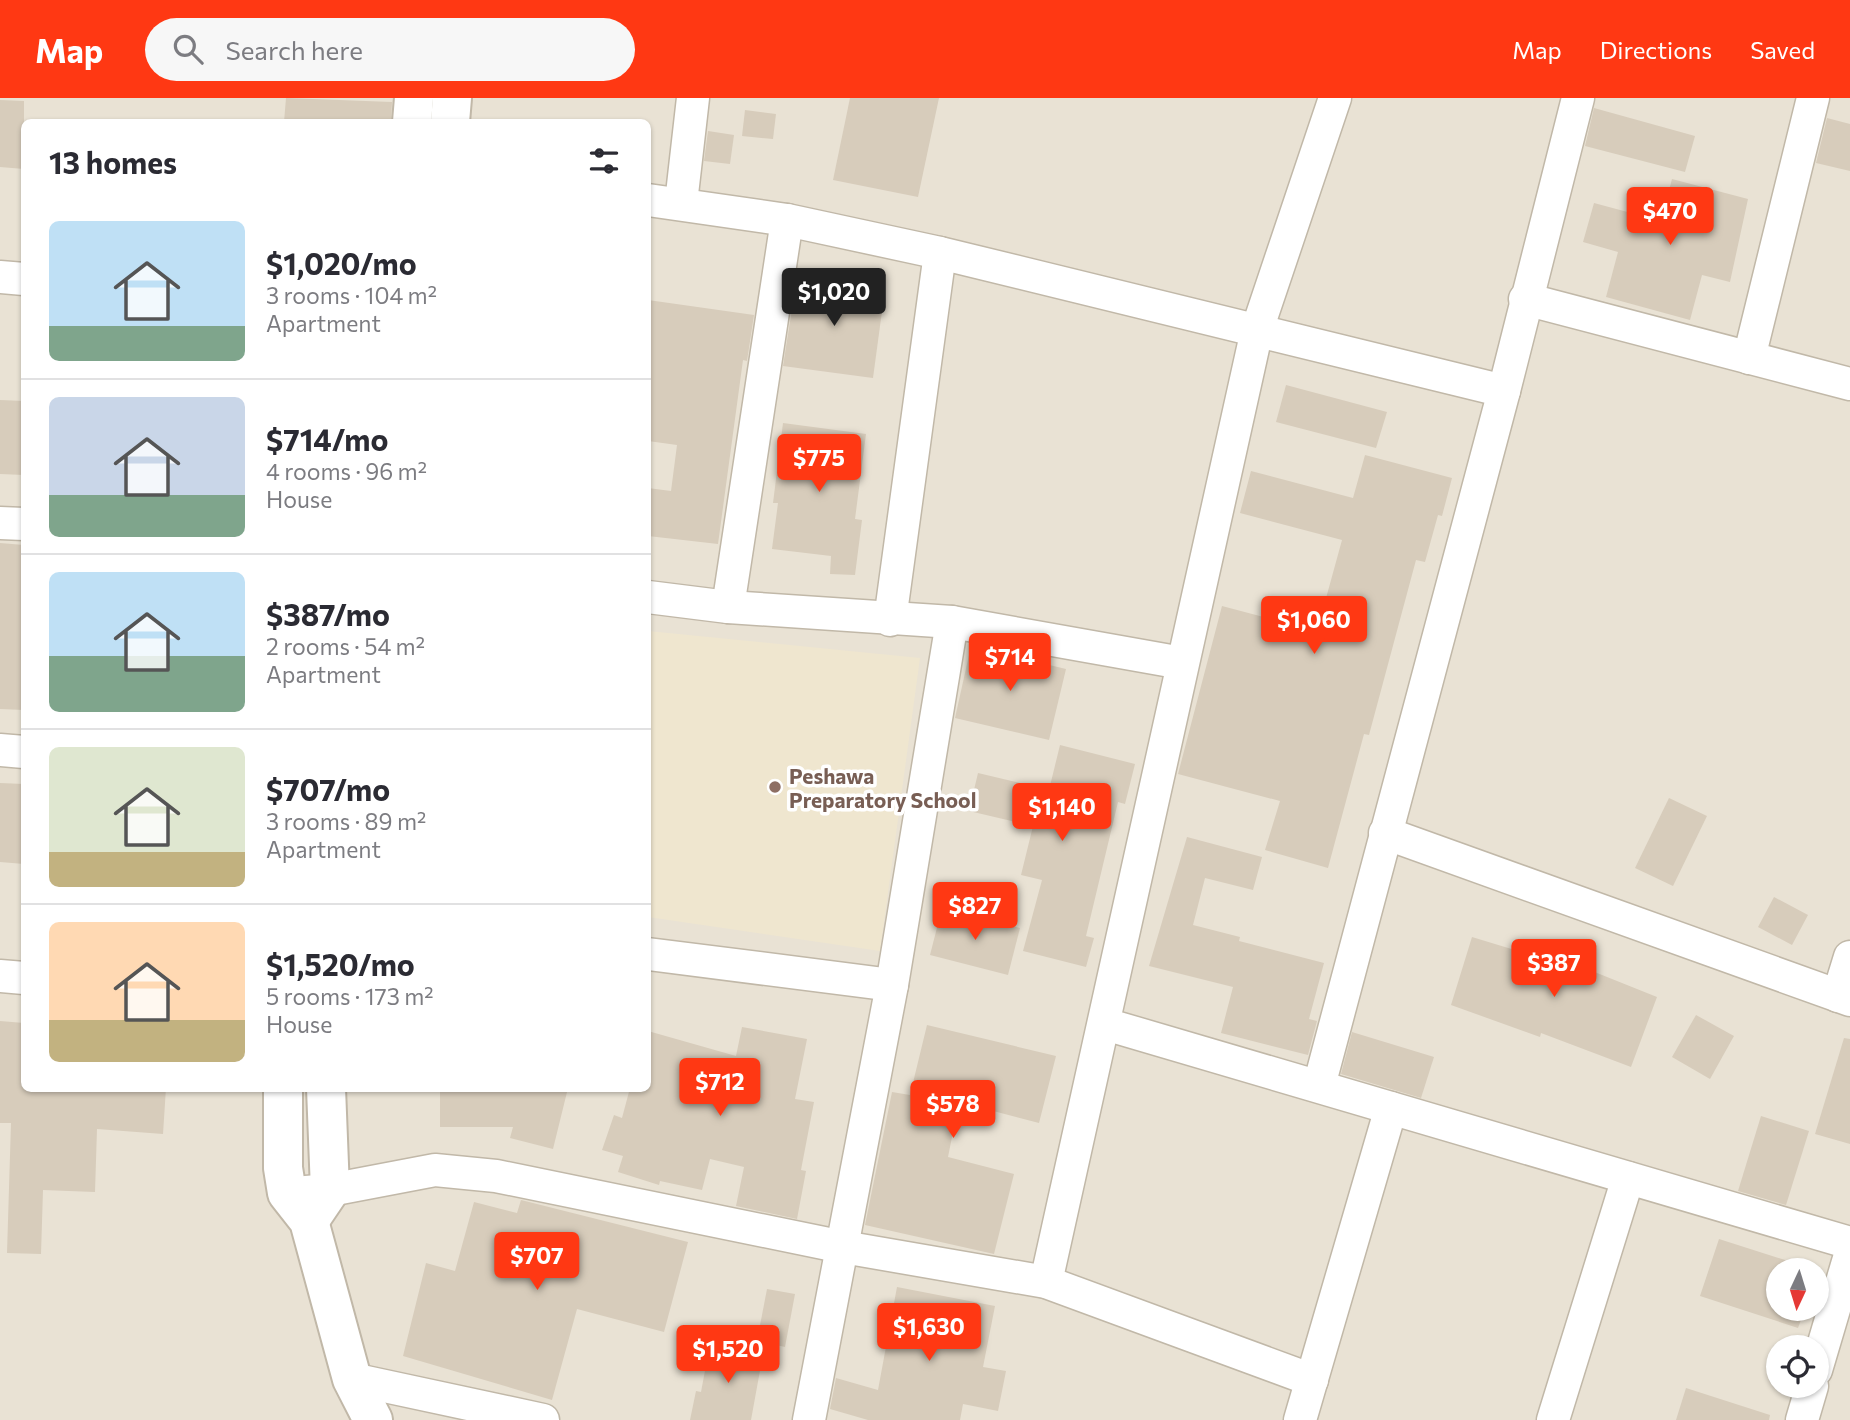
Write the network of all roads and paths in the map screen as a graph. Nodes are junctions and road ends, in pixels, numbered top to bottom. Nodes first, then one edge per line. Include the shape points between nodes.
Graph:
1 (414, 98) edge
2 (452, 98) edge
3 (692, 98) edge
4 (1335, 98) edge
5 (1577, 98) edge
6 (1813, 98) edge
7 (412, 119) edge
8 (450, 119) edge
9 (651, 201) edge
10 (681, 203) junction
11 (788, 220) junction
12 (940, 253) junction
13 (0, 277) edge
14 (21, 279) edge
15 (1525, 299) junction
16 (1256, 330) junction
17 (1749, 358) junction
18 (1850, 384) edge
19 (1504, 391) junction
20 (0, 523) edge
21 (21, 524) edge
22 (651, 597) edge
23 (728, 607) junction
24 (890, 620) junction
25 (952, 622) junction
26 (1182, 663) junction
27 (0, 750) edge
28 (21, 752) edge
29 (1385, 833) junction
30 (651, 954) edge
31 (1850, 957) edge
32 (0, 976) edge
33 (21, 978) edge
34 (892, 985) junction
35 (1844, 998) edge
36 (1105, 1024) junction
37 (1319, 1086) junction
38 (283, 1092) edge
39 (326, 1092) edge
40 (1391, 1108) junction
41 (1628, 1178) junction
42 (330, 1190) junction
43 (298, 1207) junction
44 (1850, 1243) edge
45 (843, 1247) junction
46 (1850, 1255) edge
47 (1046, 1282) junction
48 (1843, 1310) edge
49 (1829, 1341) edge
50 (352, 1378) junction
51 (1312, 1380) junction
52 (1808, 1398) edge
53 (373, 1420) edge
54 (543, 1420) edge
55 (809, 1420) edge
56 (1300, 1420) edge
57 (1553, 1420) edge
58 (1802, 1420) edge

1 - 7 street
2 - 8 street
3 - 10 street
4 - 16 street
5 - 15 street
6 - 17 street
9 - 10 street
10 - 11 street
11 - 12 street
11 - 23 street
12 - 16 street
12 - 24 street
13 - 14 street
15 - 17 street
15 - 19 street
16 - 19 street
16 - 26 street
17 - 18 street
19 - 29 street
20 - 21 street
22 - 23 street
23 - 24 street
24 - 25 street
25 - 26 street
25 - 34 street
26 - 36 street
27 - 28 street
29 - 35 street
29 - 37 street
30 - 34 street
31 - 35 street
32 - 33 street
34 - 45 street
36 - 37 street
36 - 47 street
37 - 40 street
38 - 43 street via 283,1168
39 - 42 street
40 - 41 street
40 - 51 street
41 - 44 street
41 - 57 street
42 - 43 street
42 - 45 street via 435,1170 465,1171
43 - 50 street
45 - 47 street
45 - 55 street
46 - 48 street
47 - 51 street
48 - 49 street
50 - 53 street
50 - 54 street
51 - 56 street
52 - 58 street

